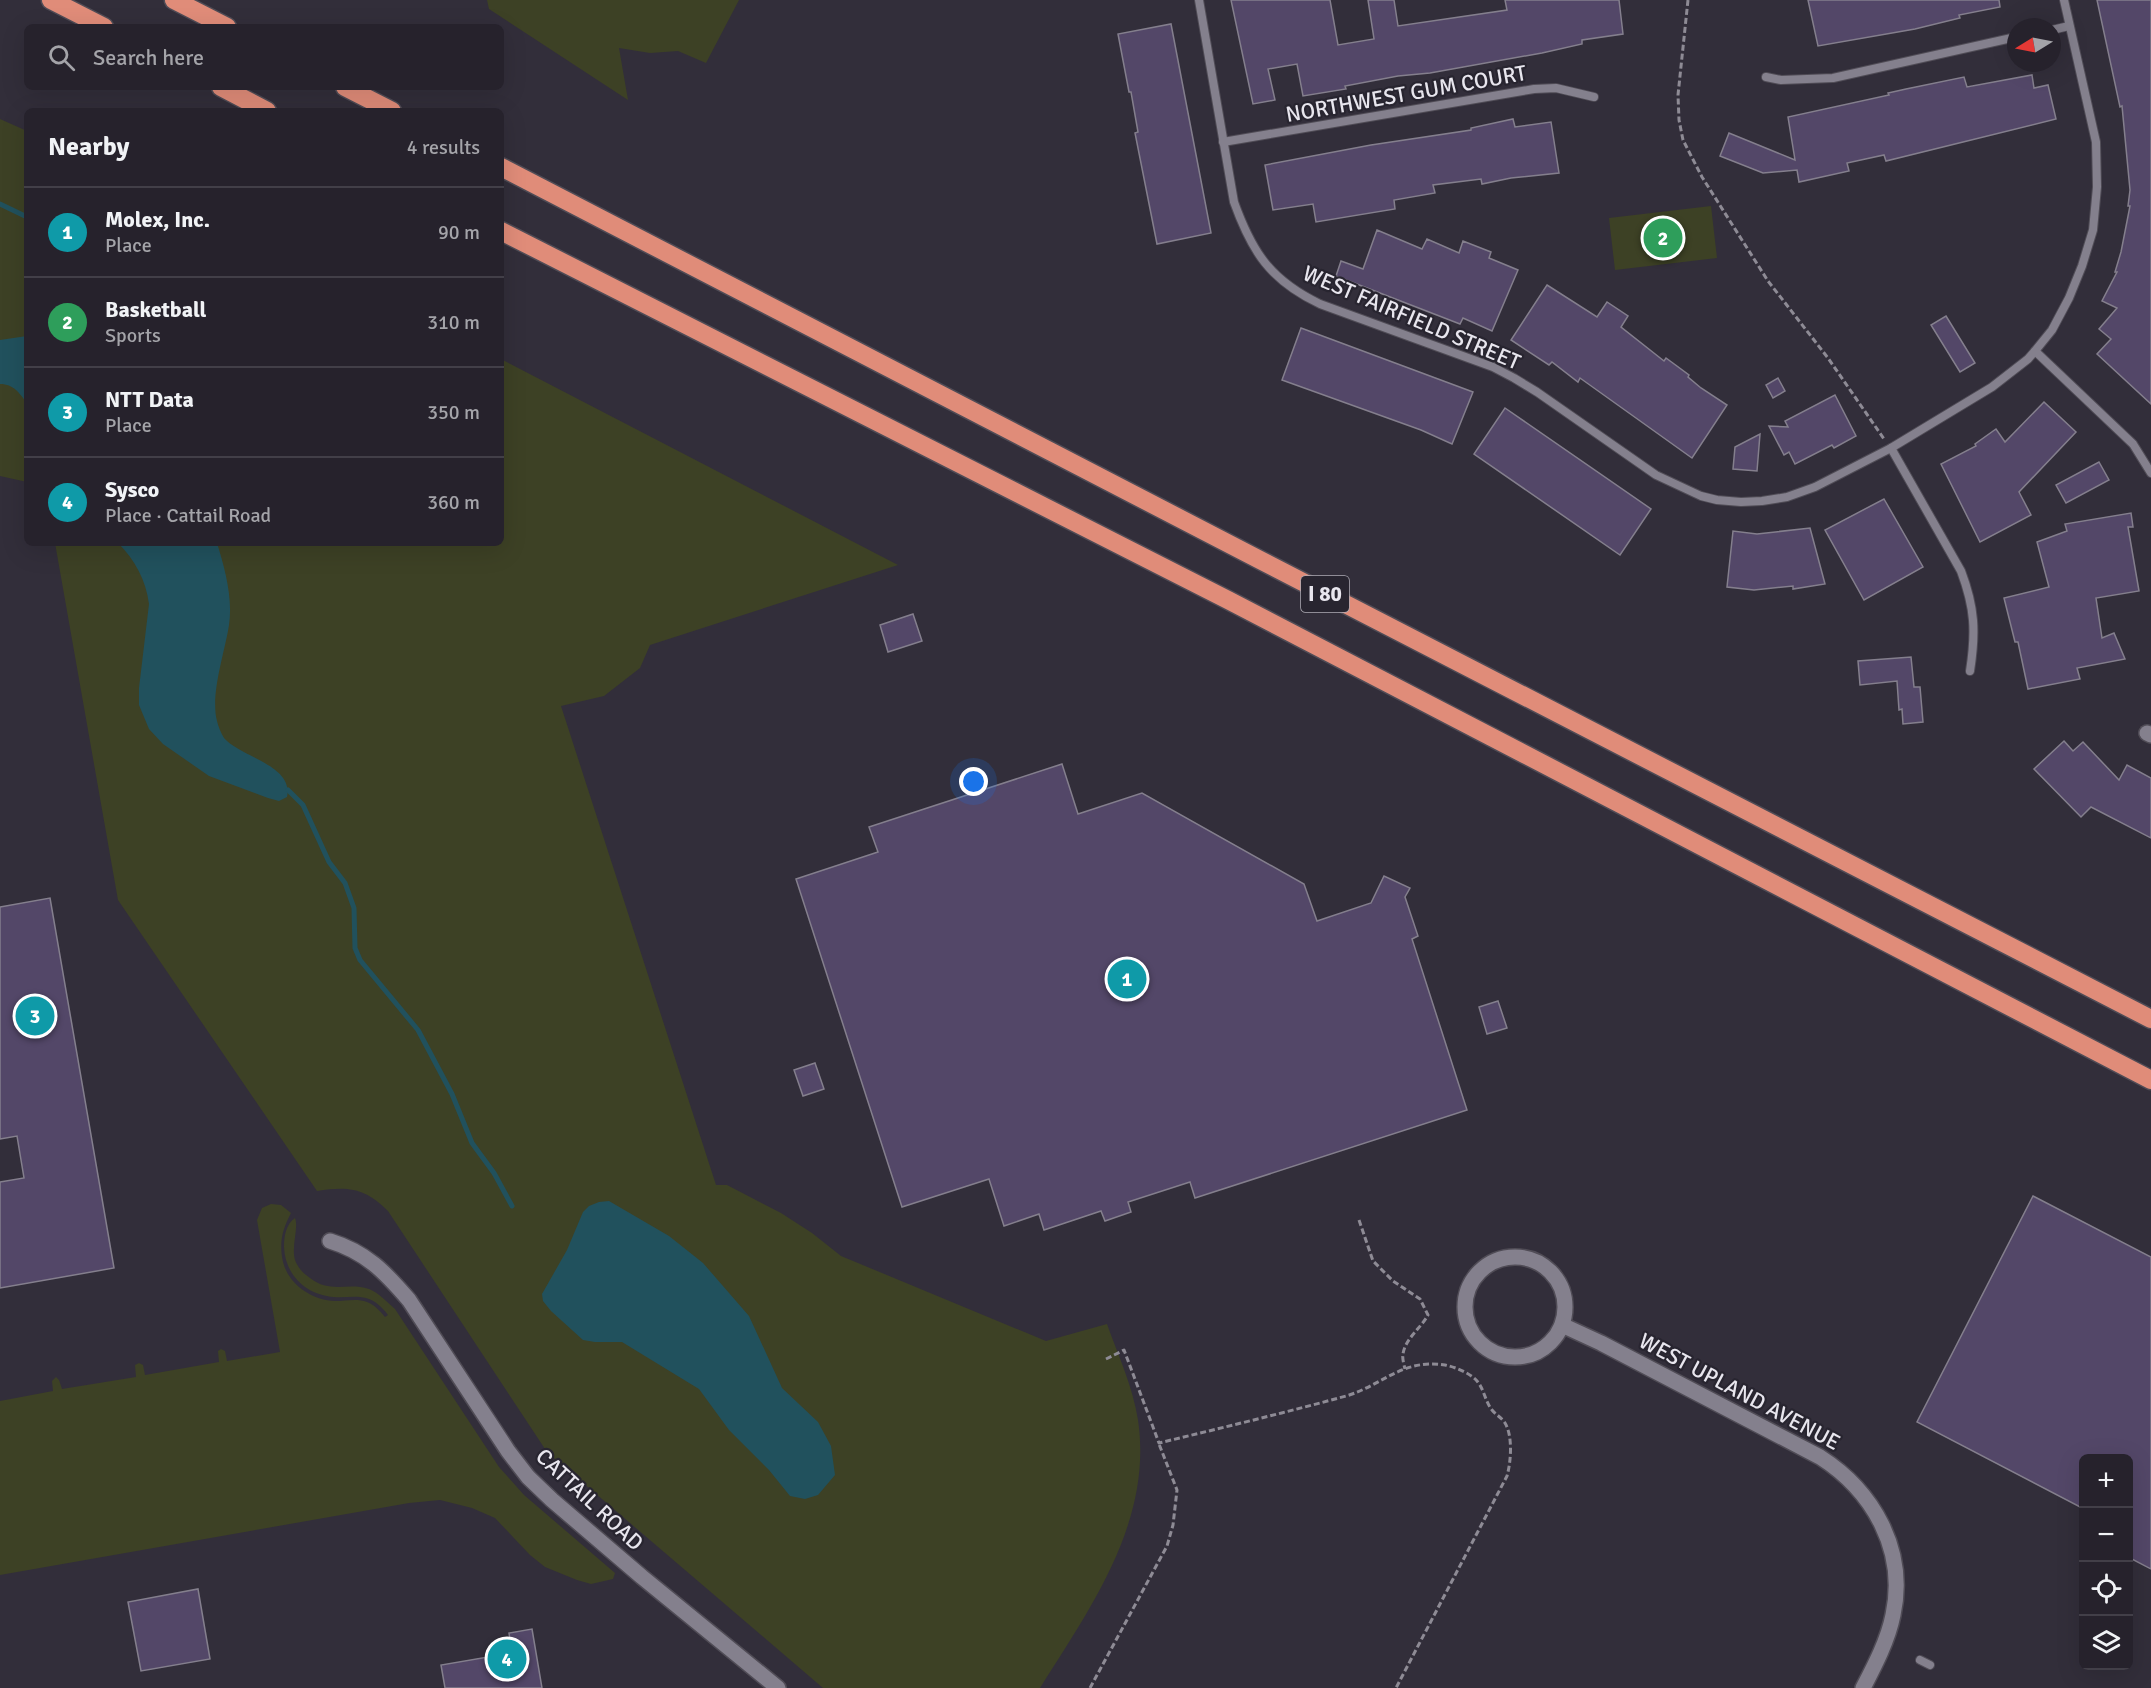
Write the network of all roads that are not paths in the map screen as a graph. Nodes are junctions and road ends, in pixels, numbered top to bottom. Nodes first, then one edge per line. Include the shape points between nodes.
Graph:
1 (51, 0) edge
2 (174, 0) edge
3 (1199, 0) edge
4 (2064, 0) edge
5 (98, 24) edge
6 (221, 24) edge
7 (2069, 26) junction
8 (2061, 28) edge
9 (2007, 40) edge
10 (1766, 77) dead end
11 (227, 90) edge
12 (351, 90) edge
13 (1594, 97) dead end
14 (261, 108) edge
15 (386, 108) edge
16 (1223, 142) junction
17 (504, 169) edge
18 (504, 233) edge
19 (2035, 351) junction
20 (1891, 448) junction
21 (2151, 473) edge
22 (1970, 671) dead end
23 (2151, 1019) edge
24 (2151, 1080) edge
25 (330, 1241) dead end
26 (1562, 1325) junction
27 (1920, 1660) dead end
28 (1930, 1665) dead end
29 (778, 1688) edge
30 (1863, 1688) edge

1 - 5 highway
2 - 6 highway
3 - 16 lane, WEST FAIRFIELD STREET
4 - 7 lane, WEST FAIRFIELD STREET
7 - 8 lane
7 - 19 lane, WEST FAIRFIELD STREET via 2096,142 2093,230 2069,298
9 - 10 lane via 1833,78
11 - 14 highway
12 - 15 highway
13 - 16 lane, NORTHWEST GUM COURT via 1556,88 1534,89
16 - 20 lane, WEST FAIRFIELD STREET via 1234,202 1244,230 1255,252 1286,284 1320,303 1514,378 1679,487 1717,500 1741,502 1787,497
17 - 23 highway, I 80
18 - 24 highway, I 80 via 1228,600
19 - 20 lane, WEST FAIRFIELD STREET via 1992,387
19 - 21 lane via 2133,444
20 - 22 lane via 1967,587 1975,640
25 - 29 street, CATTAIL ROAD via 370,1259 409,1300 528,1477
26 - 26 street via 1564,1296 1558,1282 1534,1261 1519,1257 1503,1259 1482,1271 1468,1291 1465,1308 1477,1340 1507,1357 1524,1357 1540,1351 1554,1340
26 - 30 street, WEST UPLAND AVENUE via 1820,1457 1858,1487 1887,1535 1896,1592 1888,1632
27 - 28 lane

